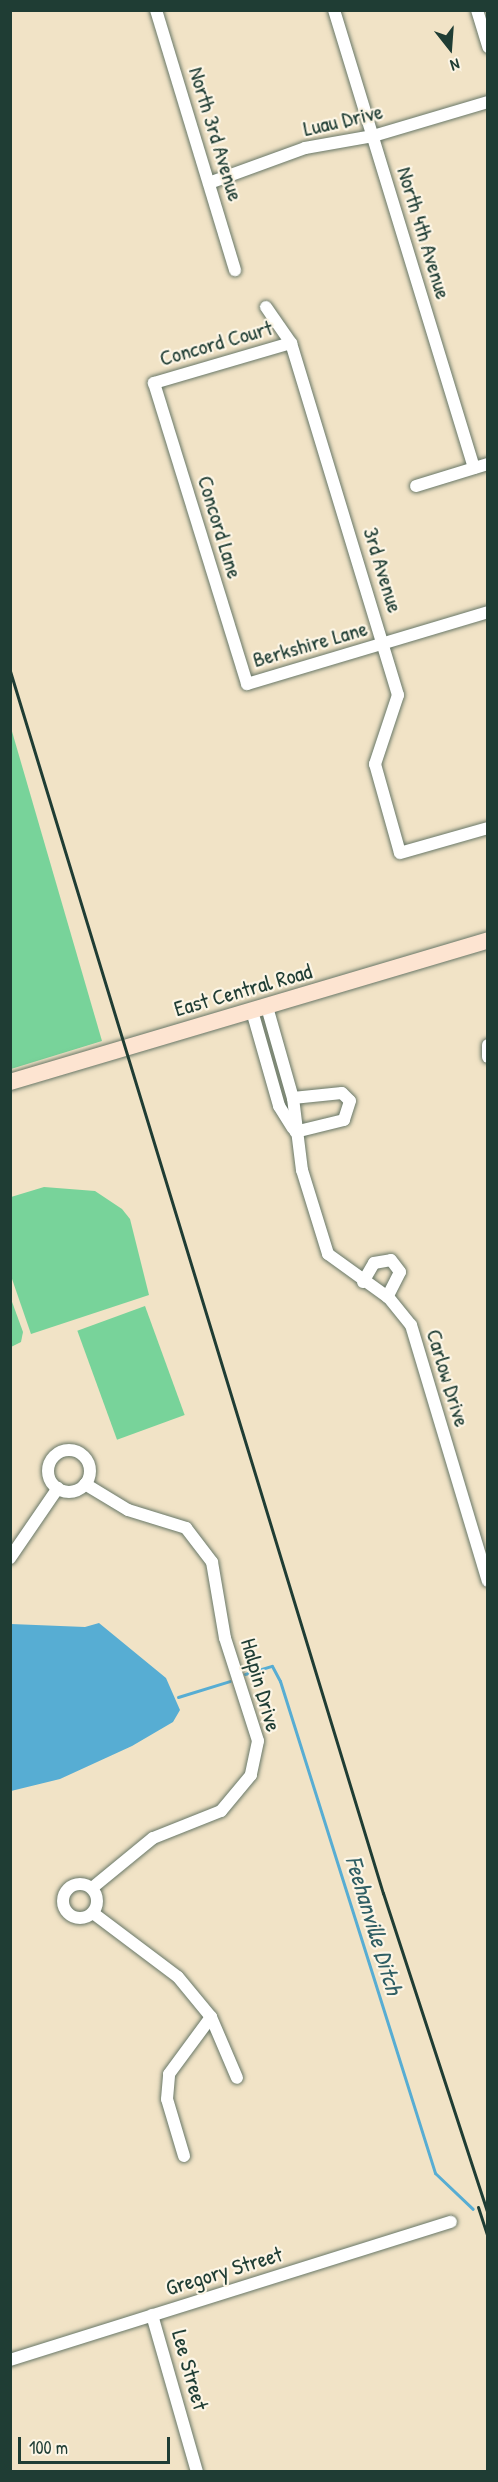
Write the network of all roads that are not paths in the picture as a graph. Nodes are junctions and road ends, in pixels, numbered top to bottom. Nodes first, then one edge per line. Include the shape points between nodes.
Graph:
1 (156, 10) edge
2 (334, 10) edge
3 (477, 10) edge
4 (488, 47) edge
5 (488, 102) edge
6 (373, 136) junction
7 (209, 183) junction
8 (235, 270) dead end
9 (266, 307) dead end
10 (291, 343) junction
11 (154, 383) joint
12 (488, 464) edge
13 (474, 468) junction
14 (416, 486) dead end
15 (488, 612) edge
16 (384, 644) junction
17 (247, 684) joint
18 (488, 828) edge
19 (488, 940) edge
20 (259, 1009) junction
21 (10, 1082) edge
22 (293, 1098) junction
23 (296, 1132) junction
24 (363, 1282) junction
25 (387, 1297) junction
26 (85, 1484) junction
27 (58, 1488) junction
28 (10, 1557) edge
29 (488, 1581) edge
30 (92, 1888) junction
31 (93, 1913) junction
32 (211, 2017) junction
33 (237, 2078) dead end
34 (184, 2156) dead end
35 (451, 2222) dead end
36 (152, 2315) junction
37 (10, 2360) edge
38 (197, 2472) edge

1 - 7 street, North 3rd Avenue
2 - 6 street, North 4th Avenue
3 - 4 street
5 - 6 street, Luau Drive
6 - 7 street, Luau Drive via 305,148
6 - 13 street, North 4th Avenue
7 - 8 street, North 3rd Avenue
9 - 10 street, 3rd Avenue
10 - 11 street, Concord Court
10 - 16 street, 3rd Avenue
11 - 17 street, Concord Lane
12 - 13 street
13 - 14 street
15 - 16 street, Berkshire Lane
16 - 17 street, Berkshire Lane
16 - 18 street, 3rd Avenue via 398,695 375,764 400,853
19 - 20 main road, East Central Road
20 - 21 main road, East Central Road
20 - 22 street, Carlow Drive
20 - 23 street, Carlow Drive via 279,1106
22 - 23 street, Carlow Drive
22 - 23 street via 342,1093 350,1101 344,1120
23 - 24 street, Carlow Drive via 328,1254
24 - 25 street, Carlow Drive
24 - 25 street via 374,1263 391,1260 400,1272
25 - 29 street, Carlow Drive via 411,1325
26 - 27 street via 75,1491
26 - 27 street via 89,1464 80,1453 67,1450 54,1457 48,1470
26 - 30 street, Halpin Drive via 128,1510 186,1528 212,1562 225,1638 258,1741 251,1775 221,1811 153,1839
27 - 28 street
30 - 31 street via 98,1900
30 - 31 street via 73,1885 63,1902 74,1918
31 - 32 street via 178,1977
32 - 33 street
32 - 34 street via 169,2074 167,2099
35 - 36 street, Gregory Street
36 - 37 street, Gregory Street
36 - 38 street, Lee Street

